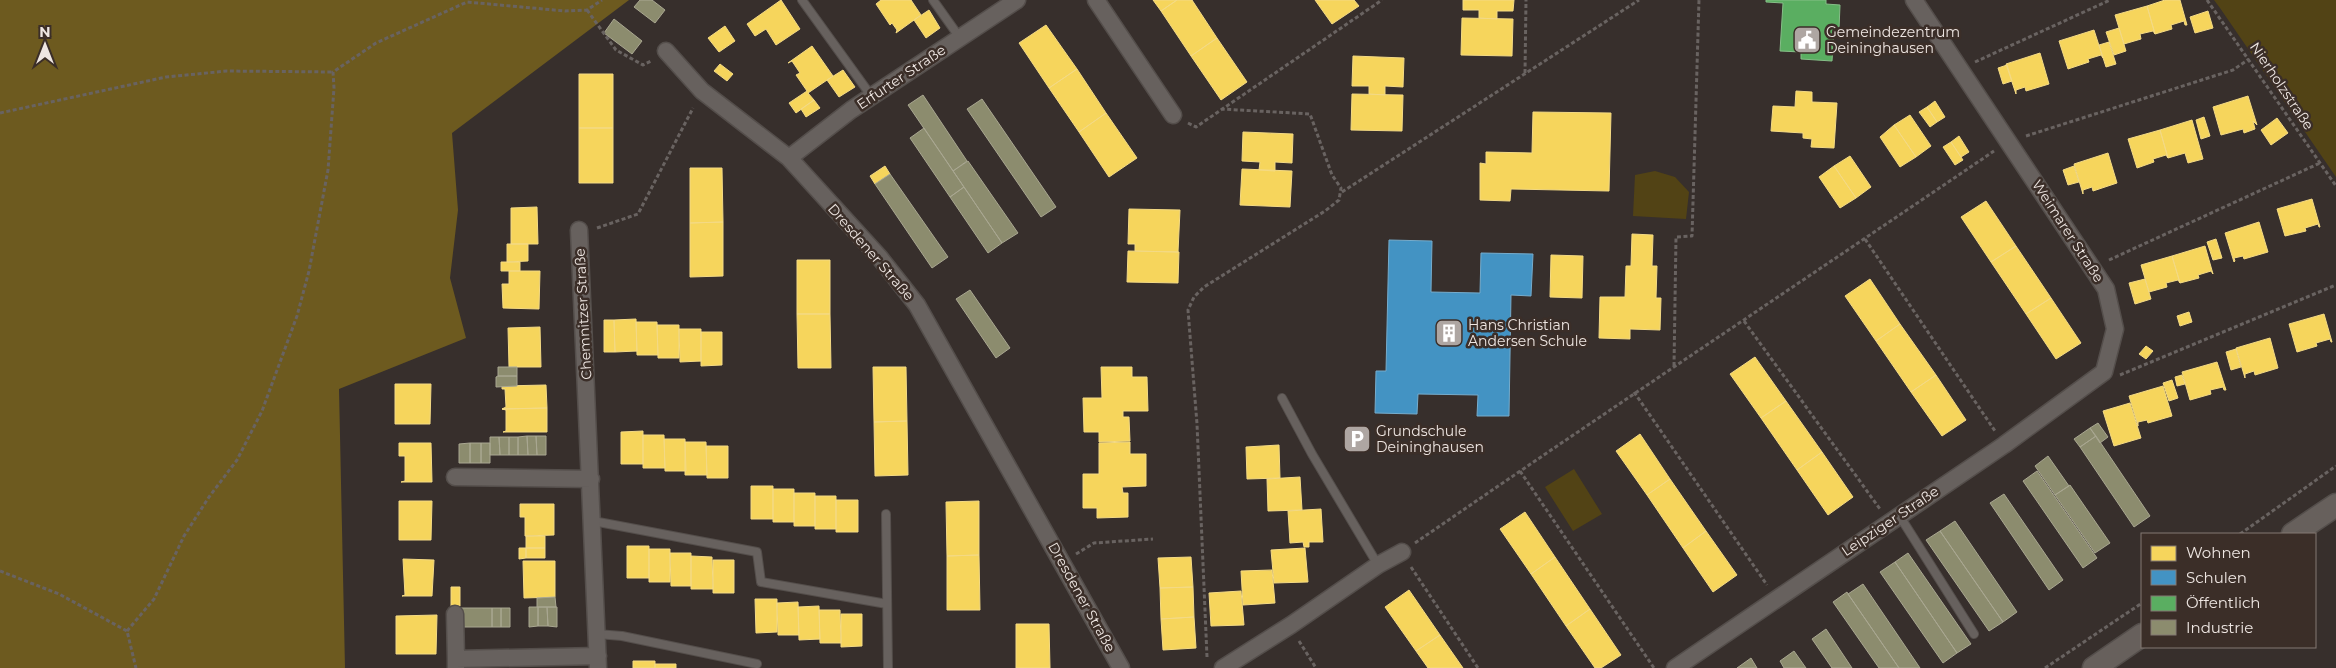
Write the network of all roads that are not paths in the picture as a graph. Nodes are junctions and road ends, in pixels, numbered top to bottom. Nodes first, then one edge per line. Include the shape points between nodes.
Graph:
1 (802, 0) edge
2 (933, 0) edge
3 (1017, 0) edge
4 (1096, 0) edge
5 (1914, 0) edge
6 (960, 38) junction
7 (666, 51) road end
8 (872, 97) junction
9 (1173, 115) road end
10 (789, 158) junction
11 (579, 230) road end
12 (2104, 372) joint
13 (1282, 398) dead end
14 (455, 477) dead end
15 (591, 479) junction
16 (2336, 505) edge
17 (886, 514) dead end
18 (1894, 518) junction
19 (593, 521) junction
20 (2294, 533) edge
21 (1402, 552) road end
22 (1378, 565) junction
23 (887, 604) junction
24 (455, 614) dead end
25 (597, 634) junction
26 (1974, 634) dead end
27 (2141, 636) edge
28 (598, 662) edge
29 (456, 663) edge
30 (756, 664) dead end
31 (888, 668) edge
32 (1121, 668) edge
33 (1223, 668) edge
34 (1676, 668) edge
35 (2094, 668) edge

1 - 8 lane
2 - 6 lane
3 - 6 street, Erfurter Straße
4 - 9 street
5 - 12 street, Weimarer Straße via 2106,289 2115,329
6 - 8 street, Erfurter Straße
7 - 10 street, Dresdener Straße via 702,91
8 - 10 street, Erfurter Straße
10 - 32 street, Dresdener Straße via 880,258 917,306
11 - 15 street, Chemnitzer Straße
12 - 18 street, Leipziger Straße via 2004,445
13 - 22 lane
14 - 15 street
15 - 19 street, Chemnitzer Straße
16 - 20 main road
17 - 23 lane
18 - 26 lane
18 - 34 street, Leipziger Straße
19 - 23 lane via 757,552 761,582
19 - 25 street, Chemnitzer Straße
21 - 22 street
22 - 33 street
23 - 31 lane
24 - 29 street, Chemnitzer Straße
25 - 28 street, Chemnitzer Straße
25 - 30 lane via 622,636
27 - 35 main road
28 - 29 street, Chemnitzer Straße

